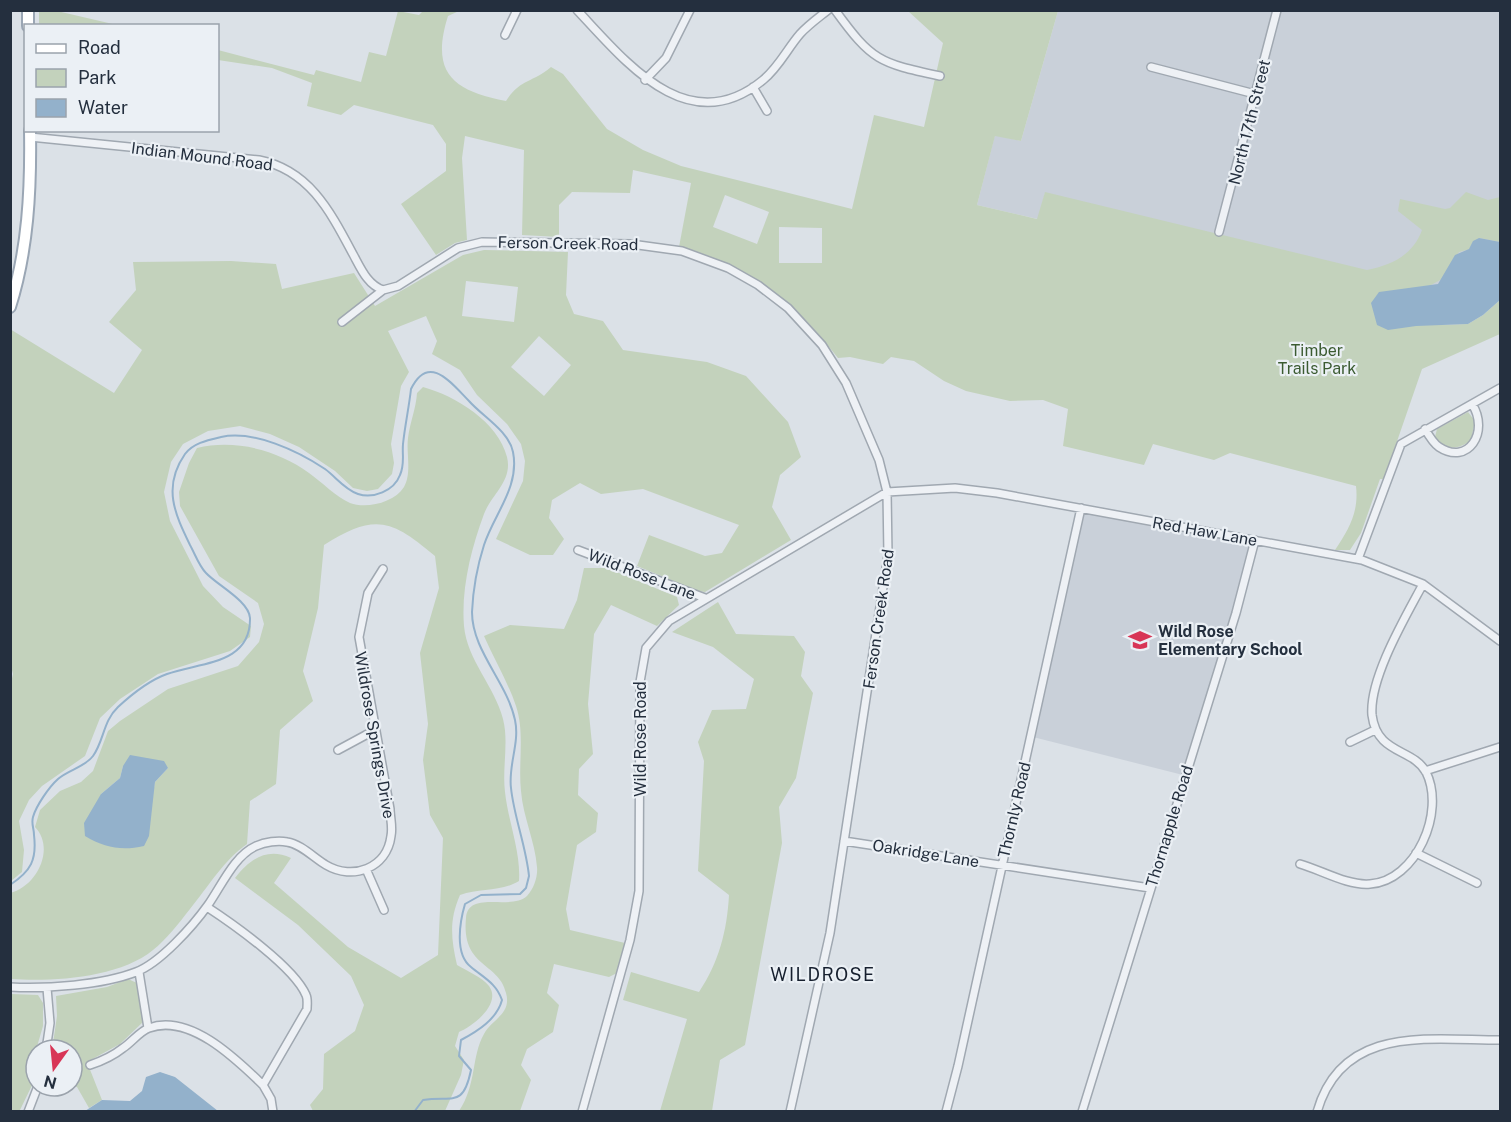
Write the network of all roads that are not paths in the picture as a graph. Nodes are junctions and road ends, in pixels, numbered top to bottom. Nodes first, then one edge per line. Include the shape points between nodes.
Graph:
1 (517, 10) edge
2 (577, 10) edge
3 (690, 10) edge
4 (828, 10) edge
5 (835, 10) edge
6 (1277, 10) edge
7 (506, 35) dead end
8 (1151, 67) dead end
9 (940, 76) dead end
10 (645, 80) junction
11 (753, 87) junction
12 (1256, 94) junction
13 (767, 111) dead end
14 (30, 134) edge
15 (1219, 232) dead end
16 (383, 290) junction
17 (10, 307) edge
18 (342, 322) dead end
19 (1500, 388) edge
20 (1472, 404) junction
21 (1425, 429) junction
22 (887, 492) junction
23 (1081, 508) junction
24 (1255, 540) junction
25 (578, 550) dead end
26 (1358, 560) junction
27 (383, 569) dead end
28 (1423, 584) junction
29 (705, 598) junction
30 (1500, 641) edge
31 (1375, 729) junction
32 (375, 730) junction
33 (1350, 742) dead end
34 (1500, 747) edge
35 (338, 750) dead end
36 (1425, 771) junction
37 (844, 841) junction
38 (1416, 853) junction
39 (1001, 864) junction
40 (1300, 864) dead end
41 (366, 870) junction
42 (1477, 883) dead end
43 (1150, 888) junction
44 (207, 907) junction
45 (384, 910) dead end
46 (139, 972) junction
47 (10, 987) edge
48 (47, 988) junction
49 (148, 1028) junction
50 (48, 1038) edge
51 (1500, 1040) edge
52 (90, 1065) dead end
53 (263, 1085) junction
54 (273, 1112) edge
55 (582, 1112) edge
56 (790, 1112) edge
57 (946, 1112) edge
58 (1082, 1112) edge
59 (1317, 1112) edge

1 - 7 street
2 - 10 street
3 - 10 street via 666,58
4 - 11 street via 801,33 772,72
5 - 9 street via 861,46 874,56 896,67
6 - 12 street, North 17th Street
8 - 12 street
10 - 11 street via 669,94 697,101 723,99
11 - 13 street
12 - 15 street, North 17th Street
14 - 16 street, Indian Mound Road via 258,160 283,167 308,184 323,201 360,267 375,287
14 - 17 main road via 27,223
16 - 18 street, Ferson Creek Road
16 - 22 street, Ferson Creek Road via 398,286 458,249 482,242 631,244 682,251 706,259 742,275 774,296 822,345 846,383 868,431
19 - 20 street
20 - 21 street
20 - 21 street via 1480,418 1480,430 1466,448 1455,452 1443,449
21 - 26 street via 1398,448
22 - 23 street, Red Haw Lane via 955,488
22 - 29 street, Wild Rose Road
22 - 37 street, Ferson Creek Road via 885,578
23 - 24 street, Red Haw Lane
23 - 39 street, Thornly Road
24 - 26 street, Red Haw Lane
24 - 43 street, Thornapple Road
25 - 29 street, Wild Rose Lane
26 - 28 street, Red Haw Lane
27 - 32 street, Wildrose Springs Drive via 368,593 360,631
28 - 30 street, Red Haw Lane
28 - 31 street via 1386,658 1373,700
29 - 55 street, Wild Rose Road via 656,634 641,664 639,891 630,940
31 - 33 street
31 - 36 street via 1386,743
32 - 35 street
32 - 41 street, Wildrose Springs Drive via 392,836 385,855
34 - 36 street
36 - 38 street via 1431,807
37 - 39 street, Oakridge Lane
37 - 56 street, Ferson Creek Road via 820,986
38 - 40 street via 1405,869 1369,885
38 - 42 street
39 - 43 street, Oakridge Lane
39 - 57 street, Thornly Road
41 - 44 street via 342,872 289,842 271,841 243,854
41 - 45 street
43 - 58 street, Thornapple Road
44 - 46 street via 166,952
44 - 53 street via 244,932 308,997 307,1009
46 - 48 street
46 - 49 street
47 - 48 street
48 - 50 street
49 - 52 street via 121,1050
49 - 53 street via 188,1030 215,1042
51 - 59 street via 1409,1039 1371,1047 1337,1073
53 - 54 street

